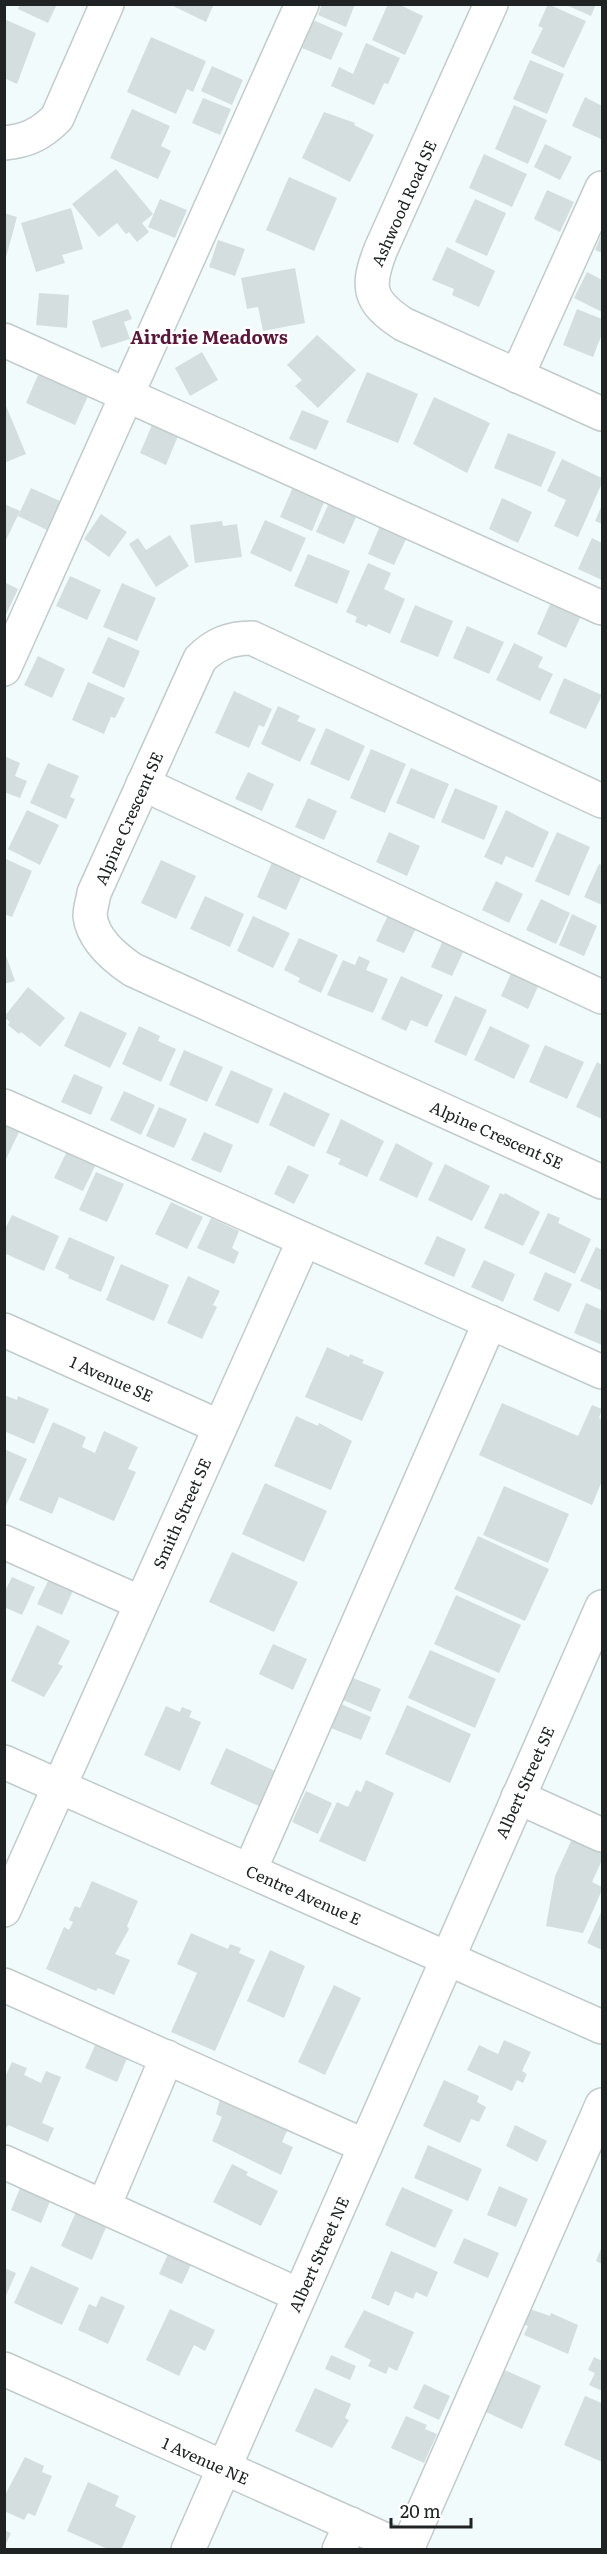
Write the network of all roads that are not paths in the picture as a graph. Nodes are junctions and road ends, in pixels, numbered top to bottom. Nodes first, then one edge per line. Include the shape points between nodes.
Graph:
1 (107, 4) edge
2 (302, 4) edge
3 (491, 4) edge
4 (4, 143) edge
5 (603, 188) edge
6 (4, 340) edge
7 (518, 376) junction
8 (128, 395) junction
9 (603, 414) edge
10 (603, 608) edge
11 (4, 669) edge
12 (143, 784) junction
13 (603, 801) edge
14 (603, 997) edge
15 (4, 1106) edge
16 (603, 1182) edge
17 (304, 1240) junction
18 (490, 1322) junction
19 (4, 1330) edge
20 (603, 1372) edge
21 (220, 1427) junction
22 (4, 1542) edge
23 (141, 1603) junction
24 (602, 1608) edge
25 (4, 1762) edge
26 (59, 1786) junction
27 (518, 1797) junction
28 (603, 1835) edge
29 (250, 1870) junction
30 (4, 1910) edge
31 (446, 1958) junction
32 (4, 1985) edge
33 (603, 2027) edge
34 (167, 2057) junction
35 (603, 2105) edge
36 (365, 2146) junction
37 (4, 2162) edge
38 (104, 2206) junction
39 (299, 2295) junction
40 (4, 2369) edge
41 (224, 2468) junction
42 (345, 2537) edge
43 (408, 2549) edge
44 (188, 2550) edge

1 - 4 street via 57,118 23,141
2 - 8 street
3 - 7 street, Ashwood Road SE via 372,270 371,292 383,311 403,324
5 - 7 street
6 - 8 street
7 - 9 street, Ashwood Road SE
8 - 10 street
8 - 11 street
12 - 13 street, Alpine Crescent SE via 200,659 224,642 252,638
12 - 14 street
12 - 16 street, Alpine Crescent SE via 94,893 90,916 112,955 133,970
15 - 17 street
17 - 18 street
17 - 21 street, Smith Street SE
18 - 20 street
18 - 29 street
19 - 21 street, 1 Avenue SE
21 - 23 street, Smith Street SE
22 - 23 street
23 - 26 street, Smith Street SE
24 - 27 street, Albert Street SE
25 - 26 street, Centre Avenue E
26 - 29 street, Centre Avenue E
26 - 30 street, Smith Street SE
27 - 28 street
27 - 31 street, Albert Street SE
29 - 31 street, Centre Avenue E
31 - 33 street, Centre Avenue E
31 - 36 street, Albert Street NE
32 - 34 street
34 - 36 street
34 - 38 street
35 - 43 street
36 - 39 street, Albert Street NE
37 - 38 street
38 - 39 street
39 - 41 street, Albert Street NE
40 - 41 street, 1 Avenue NE
41 - 42 street, 1 Avenue NE
41 - 44 street, Albert Street NE
42 - 43 street, 1 Avenue NE

